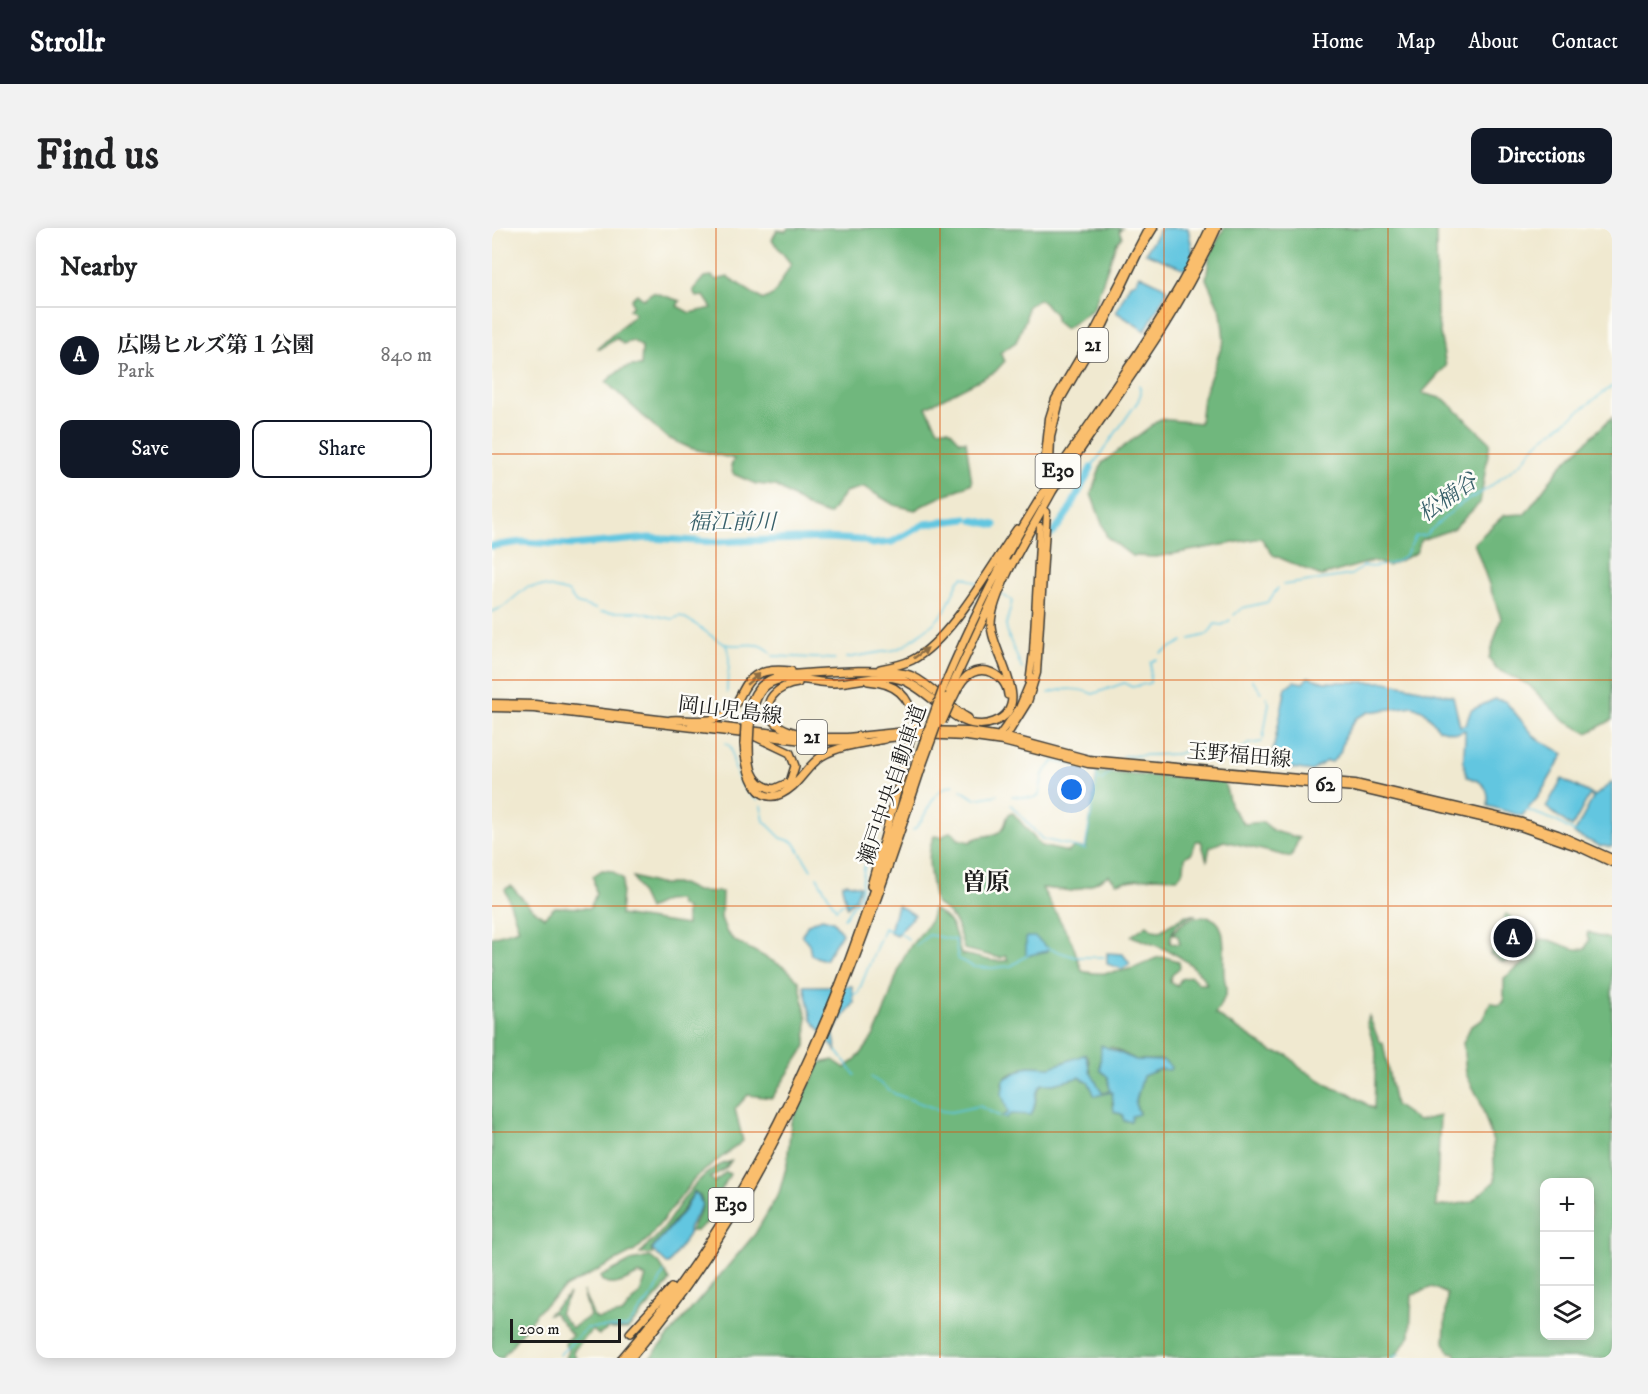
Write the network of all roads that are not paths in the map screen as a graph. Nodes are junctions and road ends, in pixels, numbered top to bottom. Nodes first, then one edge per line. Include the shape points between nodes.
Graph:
1 (1148, 228) edge
2 (1154, 228) edge
3 (1210, 228) edge
4 (1217, 228) edge
5 (1206, 245) junction
6 (1122, 384) junction
7 (1050, 466) tunnel mouth
8 (1043, 475) tunnel mouth
9 (1047, 512) dead end
10 (1040, 526) dead end
11 (1004, 564) junction
12 (994, 592) junction
13 (866, 672) junction
14 (815, 673) junction
15 (856, 680) junction
16 (816, 682) junction
17 (947, 696) junction
18 (492, 703) edge
19 (519, 705) junction
20 (492, 708) edge
21 (671, 720) junction
22 (748, 726) junction
23 (754, 735) junction
24 (815, 737) junction
25 (885, 738) junction
26 (1001, 739) junction
27 (746, 744) junction
28 (1030, 746) junction
29 (920, 763) junction
30 (1612, 858) edge
31 (1612, 863) edge
32 (855, 944) junction
33 (848, 973) junction
34 (820, 1041) junction
35 (691, 1267) junction
36 (630, 1333) dead end
37 (633, 1356) edge
38 (622, 1358) edge

1 - 8 main road, 21 via 1055,399
2 - 7 main road, 21 via 1060,401 1051,437
3 - 5 highway, E30
4 - 5 highway, E30
5 - 6 highway, E30
6 - 11 highway, E30
6 - 11 highway, E30 via 1024,525 1017,529
9 - 26 main road via 1036,674 1028,702
10 - 26 main road via 1029,684
11 - 12 highway
11 - 12 highway, 瀬戸中央自動車道 / E30
13 -> 11 highway via 900,664 924,652 979,585
12 - 15 highway via 992,633 1013,699 995,722 968,722 899,679
12 - 17 highway, 瀬戸中央自動車道 / E30
13 - 14 highway
13 - 17 highway via 912,676 964,716 978,721 999,715 1008,698 1008,688 994,673 979,671 965,678
21 -> 14 highway via 718,718 760,672
14 - 22 highway via 764,681 751,700
15 - 16 highway
15 - 32 highway, bridge via 896,688 907,700 914,722
16 - 22 highway via 790,679 767,685
16 - 24 highway via 783,686 771,697 769,708 775,722 783,728
17 - 29 highway, 瀬戸中央自動車道 / E30, bridge
17 - 29 highway, 瀬戸中央自動車道 / E30, bridge
18 - 19 main road, 岡山児島線 / 21
19 - 20 main road, 岡山児島線 / 21
19 - 21 main road, 岡山児島線 / 21
19 - 23 main road, 岡山児島線 / 21
21 - 24 main road, 岡山児島線 / 21
22 - 27 highway, bridge
23 - 25 main road, 岡山児島線 / 21 via 818,742
23 - 27 highway via 790,753 795,766 790,782 774,789 761,785 751,771
24 - 26 main road, 岡山児島線 / 21 via 943,729
25 - 26 main road, 岡山児島線 / 21 via 948,735
25 - 27 highway via 824,755 793,785 774,794 764,793 752,783 745,769
26 - 28 main road, 玉野福田線 / 62
26 - 28 main road, 玉野福田線 / 62 via 1017,746
28 - 30 main road, 玉野福田線 / 62 via 1089,759 1369,786 1534,826
28 - 31 main road, 玉野福田線 / 62 via 1088,764 1361,790 1520,827
29 - 32 highway, 瀬戸中央自動車道 / E30
29 - 33 highway, 瀬戸中央自動車道 / E30
32 - 33 highway, 瀬戸中央自動車道 / E30
33 - 34 highway, 瀬戸中央自動車道 / E30
34 - 35 highway, 瀬戸中央自動車道 / E30 via 764,1148
34 - 37 highway, 瀬戸中央自動車道 / E30 via 778,1134 733,1215
35 - 36 highway
35 - 38 highway, 瀬戸中央自動車道 / E30

